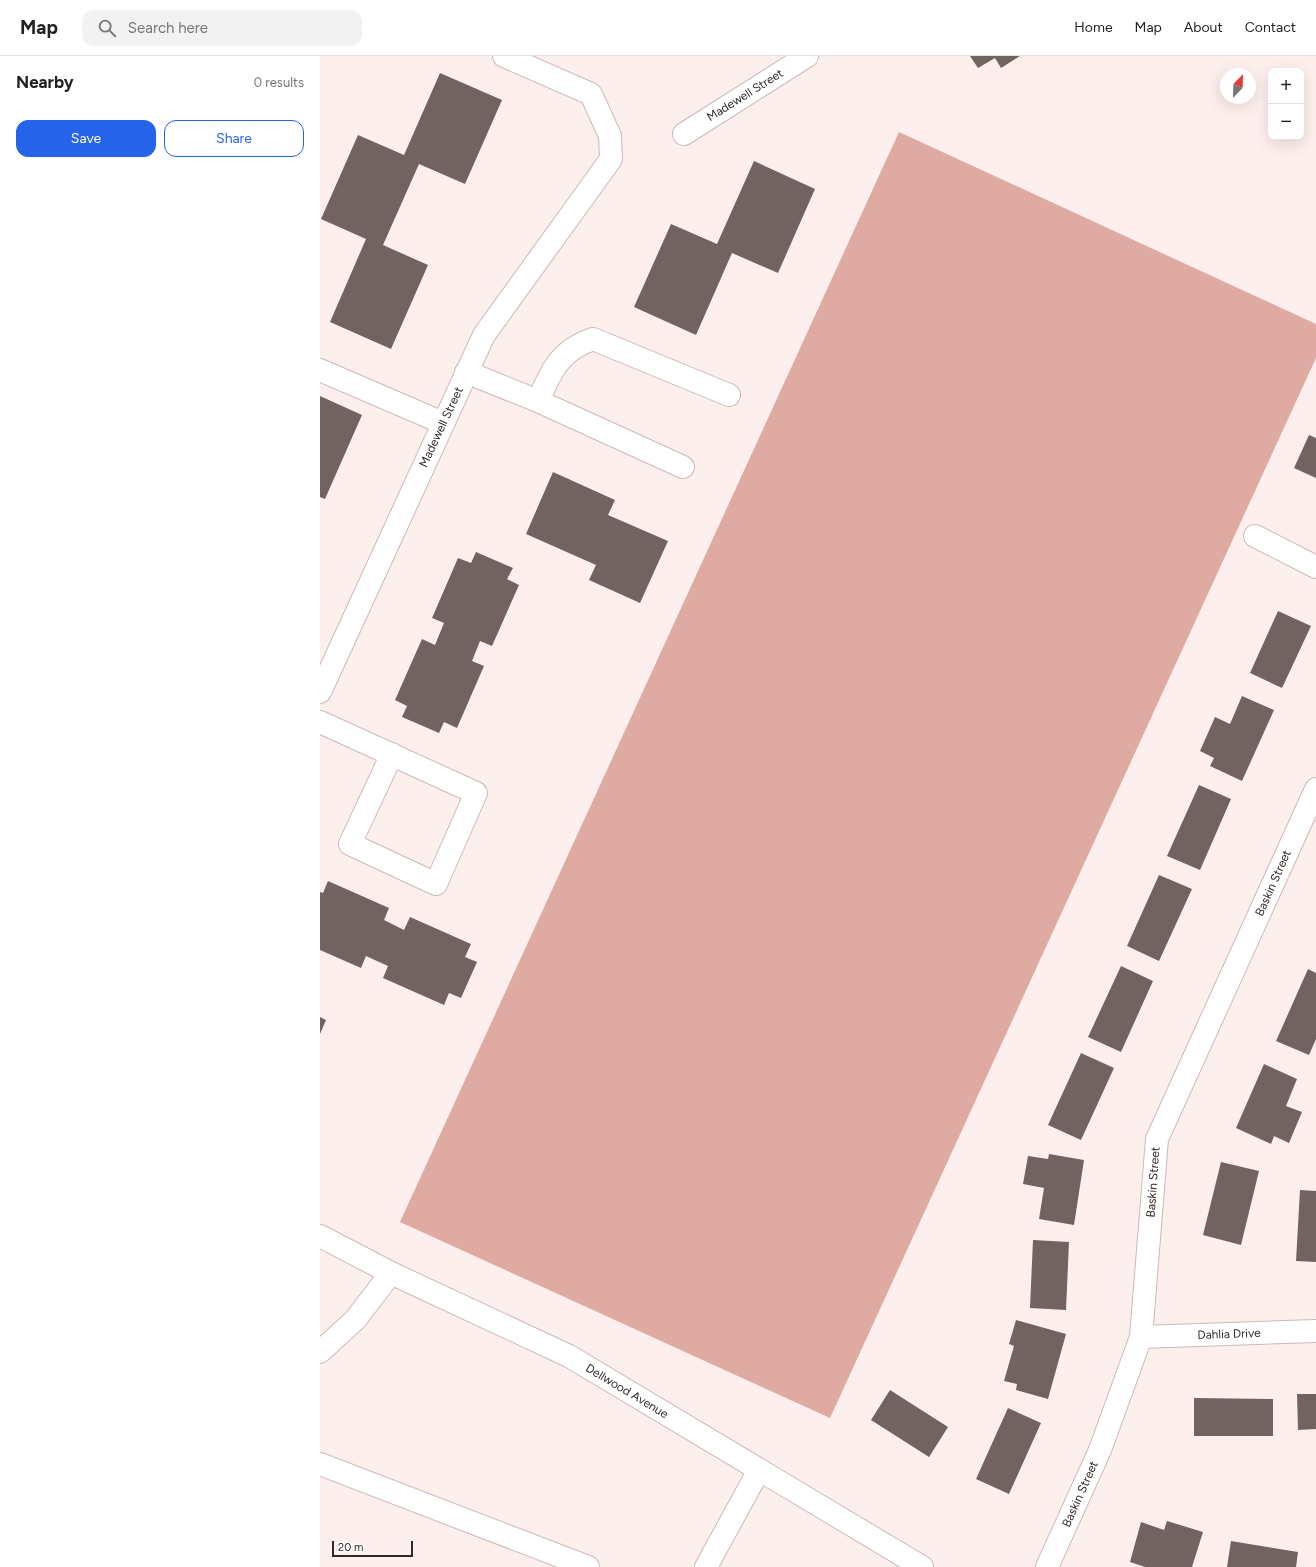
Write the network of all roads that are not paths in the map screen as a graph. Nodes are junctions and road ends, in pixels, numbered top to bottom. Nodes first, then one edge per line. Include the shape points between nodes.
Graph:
1 (504, 56) edge
2 (807, 56) edge
3 (684, 134) dead end
4 (320, 370) edge
5 (466, 372) junction
6 (729, 395) dead end
7 (538, 401) junction
8 (443, 423) junction
9 (683, 467) dead end
10 (1255, 536) dead end
11 (1316, 567) edge
12 (320, 692) edge
13 (320, 722) edge
14 (392, 754) junction
15 (1316, 788) edge
16 (320, 1236) edge
17 (391, 1273) junction
18 (1316, 1331) edge
19 (1141, 1337) junction
20 (320, 1352) edge
21 (320, 1464) edge
22 (759, 1470) junction
23 (588, 1567) edge
24 (706, 1567) edge
25 (922, 1567) edge
26 (1047, 1567) edge

1 - 5 street, Madewell Street via 591,94 610,136 611,159 484,335
2 - 3 street, Madewell Street
4 - 8 street
5 - 7 street
5 - 8 street, Madewell Street
6 - 7 street via 593,339 579,344 561,358 550,372
7 - 9 street
8 - 12 street, Madewell Street
10 - 11 street
13 - 14 street
14 - 14 street via 476,793 436,884 350,844
15 - 19 street, Baskin Street via 1156,1139
16 - 17 street, Dellwood Avenue
17 - 20 street via 355,1320
17 - 22 street, Dellwood Avenue via 569,1356
18 - 19 street, Dahlia Drive
19 - 26 street, Baskin Street via 1100,1450
21 - 23 street
22 - 24 street
22 - 25 street, Dellwood Avenue

